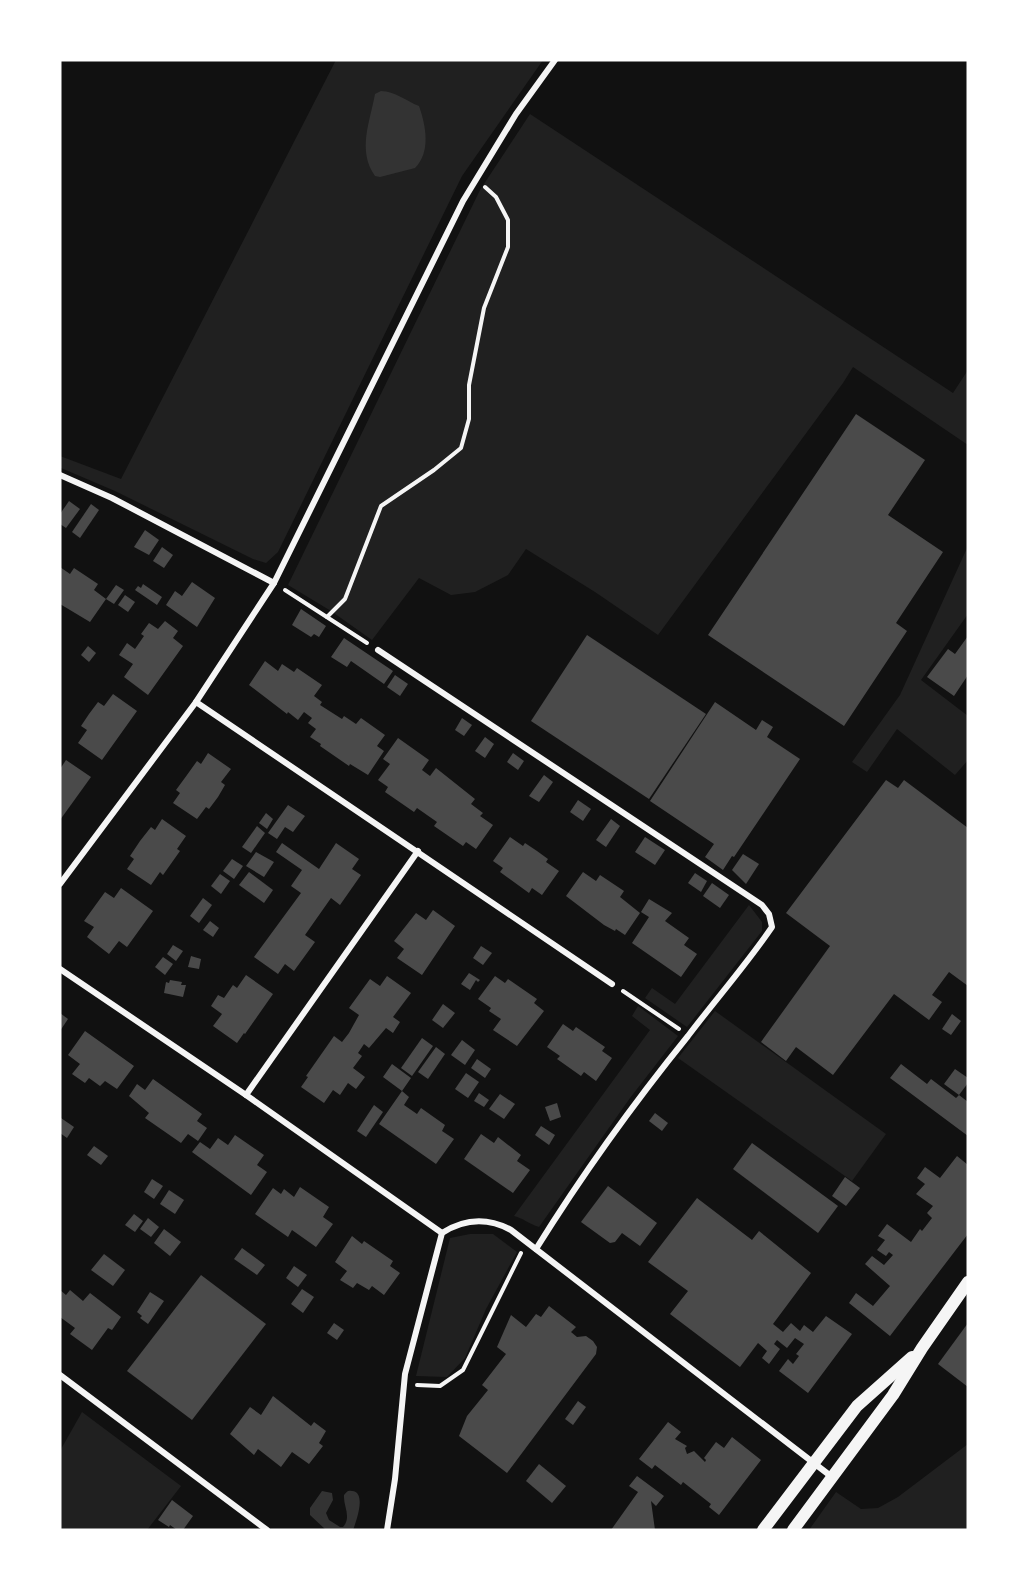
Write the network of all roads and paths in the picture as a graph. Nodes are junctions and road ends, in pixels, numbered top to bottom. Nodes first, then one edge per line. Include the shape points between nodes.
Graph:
1 (555, 60) edge
2 (476, 179) junction
3 (60, 475) edge
4 (274, 583) junction
5 (327, 617) junction
6 (378, 650) joint
7 (196, 702) junction
8 (418, 851) junction
9 (60, 884) edge
10 (60, 969) edge
11 (612, 984) joint
12 (688, 1035) junction
13 (246, 1095) junction
14 (442, 1233) junction
15 (527, 1242) junction
16 (536, 1250) junction
17 (968, 1282) edge
18 (922, 1348) junction
19 (60, 1375) edge
20 (404, 1384) junction
21 (813, 1463) junction
22 (832, 1477) junction
23 (267, 1530) edge
24 (387, 1530) edge
25 (763, 1530) edge
26 (793, 1530) edge

1 - 2 street
2 - 4 street
2 - 5 path via 496,197 508,220 508,247 484,308 469,385 469,419 461,448 381,506 345,599
3 - 4 street
4 - 5 path
4 - 7 street
5 - 6 path
6 - 12 street via 762,905 772,927
7 - 8 street
7 - 9 street
8 - 11 street
8 - 13 street
10 - 13 street
11 - 12 path
12 - 16 street via 610,1137
13 - 14 street
14 - 15 street via 457,1223 482,1221 500,1224
14 - 20 street
15 - 16 street
15 - 20 path via 463,1370 440,1386
16 - 21 street
17 - 18 main road
18 - 21 main road via 857,1406
18 - 22 main road via 893,1395
19 - 23 street
20 - 24 street
21 - 22 street
21 - 25 main road
22 - 26 main road

